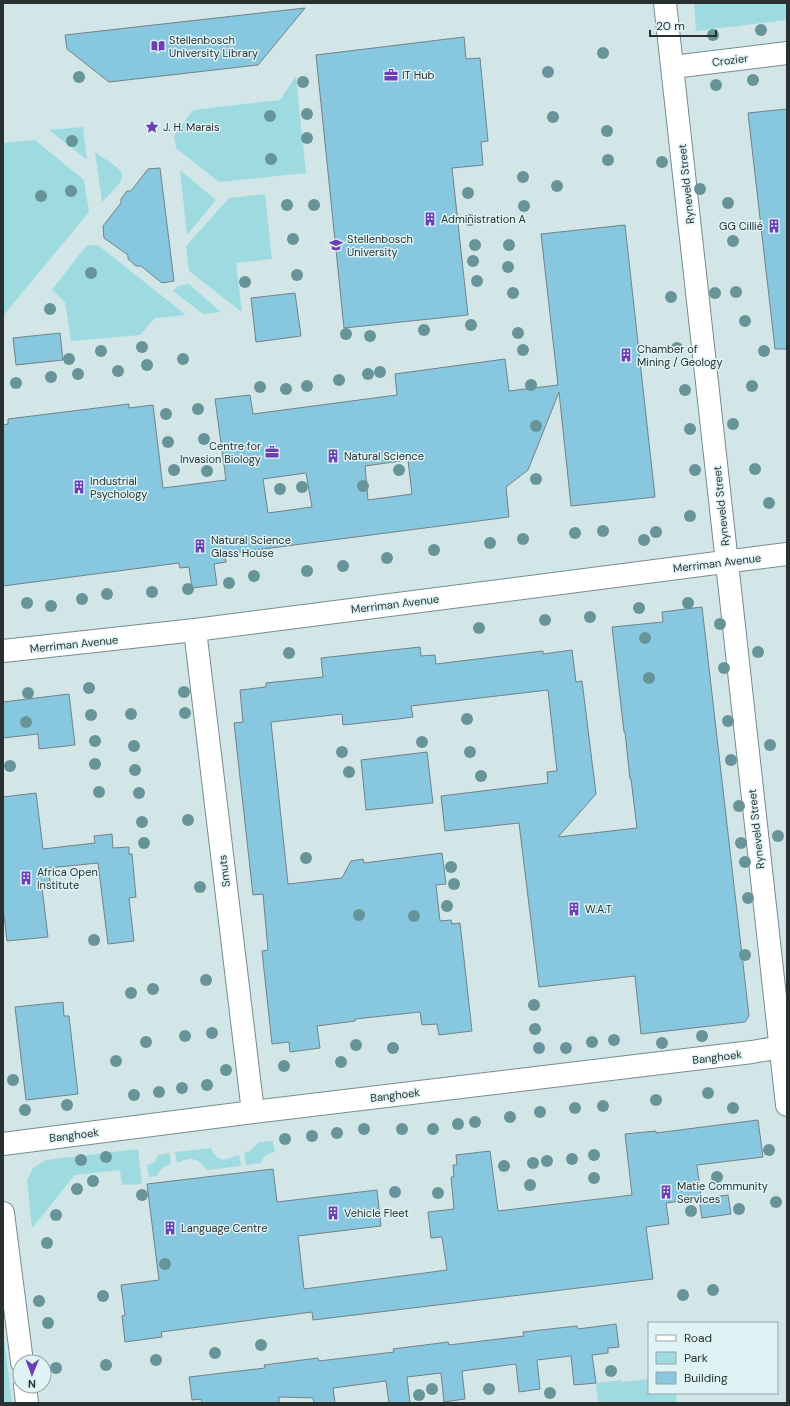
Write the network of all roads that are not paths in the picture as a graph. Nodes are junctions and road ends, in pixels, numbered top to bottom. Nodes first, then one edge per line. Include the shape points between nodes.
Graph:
1 (665, 3) edge
2 (787, 53) edge
3 (673, 67) junction
4 (787, 554) edge
5 (727, 562) junction
6 (195, 630) junction
7 (3, 651) edge
8 (783, 1047) edge
9 (787, 1105) edge
10 (253, 1112) junction
11 (3, 1144) edge
12 (3, 1213) edge
13 (21, 1354) edge

1 - 3 street, Ryneveld Street
2 - 3 street, Crozier
3 - 5 street, Ryneveld Street
4 - 5 street, Merriman Avenue
5 - 6 street, Merriman Avenue
5 - 8 street, Ryneveld Street
6 - 7 street, Merriman Avenue
6 - 10 street, Smuts
8 - 9 street, Ryneveld Street
8 - 10 street, Banghoek
10 - 11 street, Banghoek
12 - 13 street

